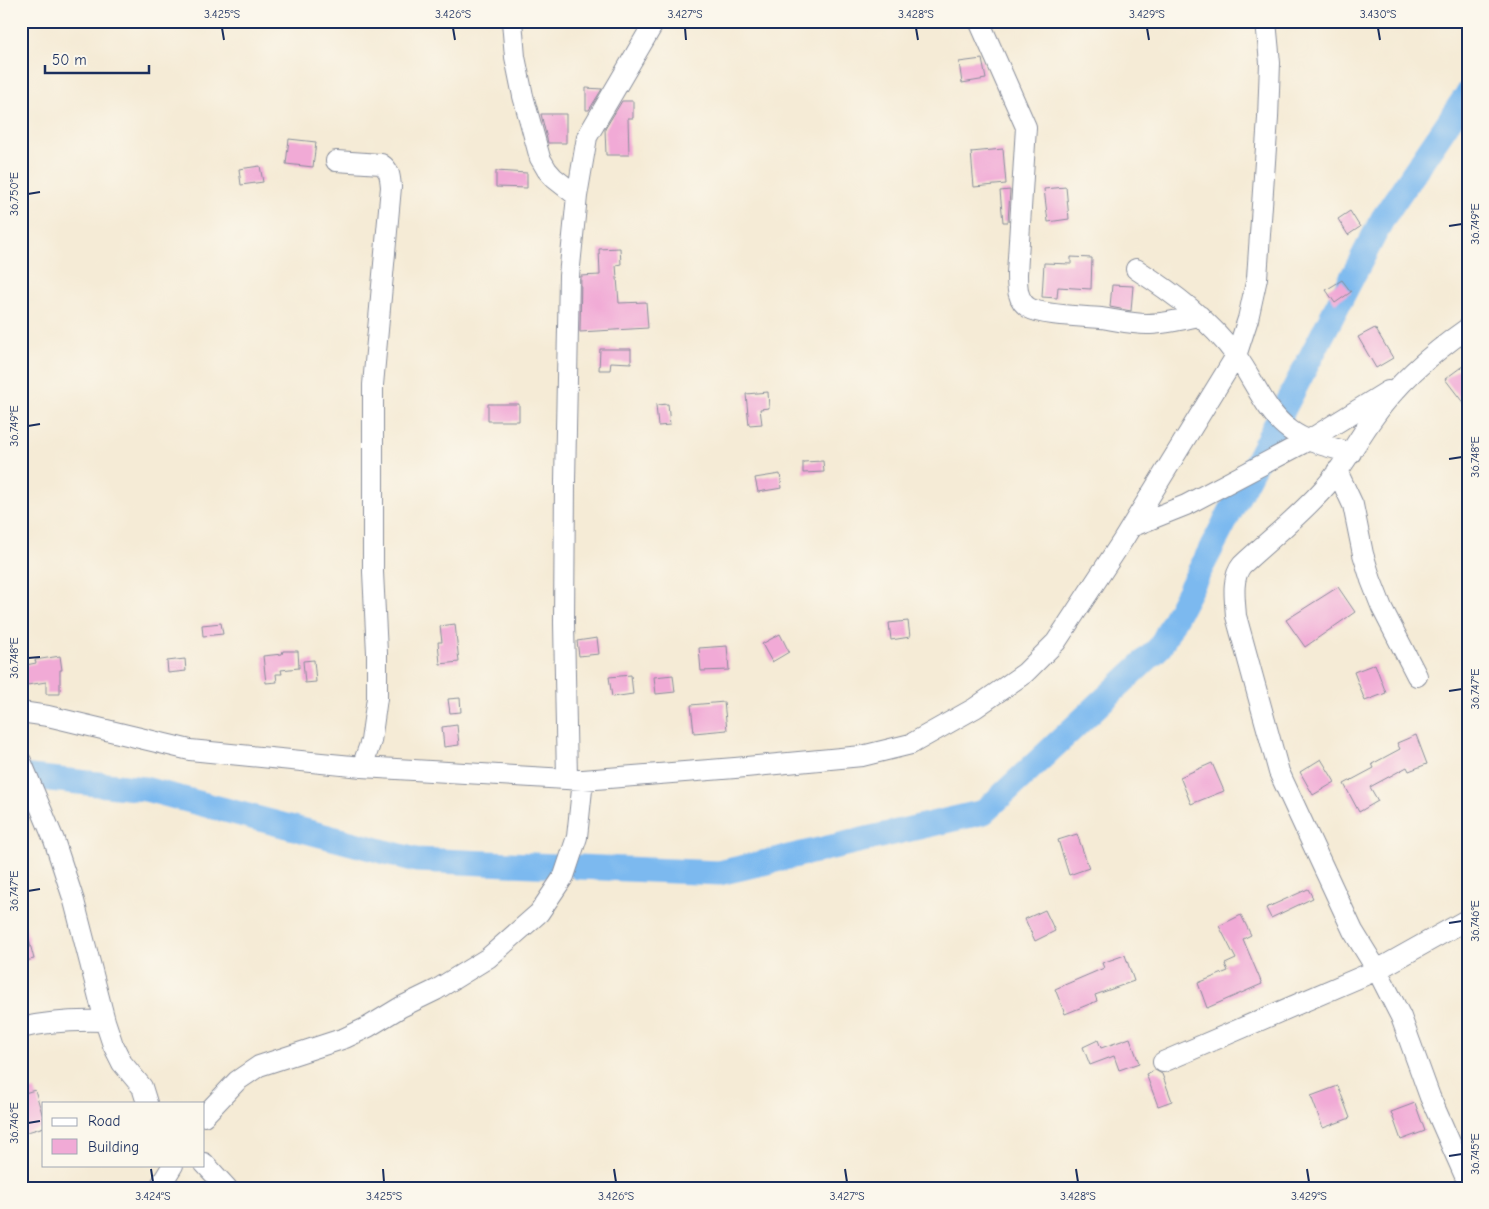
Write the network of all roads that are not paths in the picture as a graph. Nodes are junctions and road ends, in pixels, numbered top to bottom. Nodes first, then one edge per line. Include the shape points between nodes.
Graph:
1 (512, 21) edge
2 (655, 21) edge
3 (979, 21) edge
4 (1266, 21) edge
5 (336, 161) dead end
6 (577, 196) junction
7 (1136, 269) dead end
8 (1200, 316) junction
9 (1468, 328) edge
10 (1236, 356) junction
11 (1402, 382) junction
12 (1308, 440) junction
13 (1351, 452) junction
14 (1337, 472) junction
15 (1131, 527) junction
16 (1417, 676) dead end
17 (21, 712) edge
18 (21, 761) edge
19 (362, 768) junction
20 (575, 779) junction
21 (1468, 919) edge
22 (1377, 970) junction
23 (105, 1021) junction
24 (21, 1028) edge
25 (1162, 1062) dead end
26 (147, 1102) edge
27 (205, 1115) edge
28 (205, 1165) edge
29 (172, 1166) edge
30 (1468, 1184) edge
31 (159, 1188) edge
32 (226, 1188) edge

1 - 6 street via 515,57 540,158 554,178
2 - 6 street via 587,137
3 - 8 street via 1026,127 1017,274 1021,301 1028,308 1040,312 1126,323 1148,324
4 - 10 street via 1270,63 1257,278
5 - 19 street via 382,164 390,175 391,186 373,385 372,572 377,698 371,741
6 - 20 street via 569,276 564,623
7 - 8 street
8 - 10 street
9 - 11 street via 1437,350
10 - 12 street via 1275,414 1290,430
10 - 15 street
11 - 12 street
11 - 13 street via 1374,416
12 - 13 street
12 - 15 street via 1186,505
13 - 14 street
14 - 16 street via 1353,505 1371,580
14 - 22 street via 1237,571 1236,616 1279,772 1353,931
15 - 20 street via 1056,642 1025,673 975,708 912,744 862,756
17 - 19 street via 190,750
18 - 23 street via 54,840 74,901
19 - 20 street
20 - 27 street via 577,837 564,876 540,913 488,958 436,990 346,1038 259,1066 237,1081
21 - 22 street
22 - 25 street
22 - 30 street via 1400,1017
23 - 24 street via 71,1020
23 - 26 street via 113,1046 142,1087
28 - 32 street
29 - 31 street

